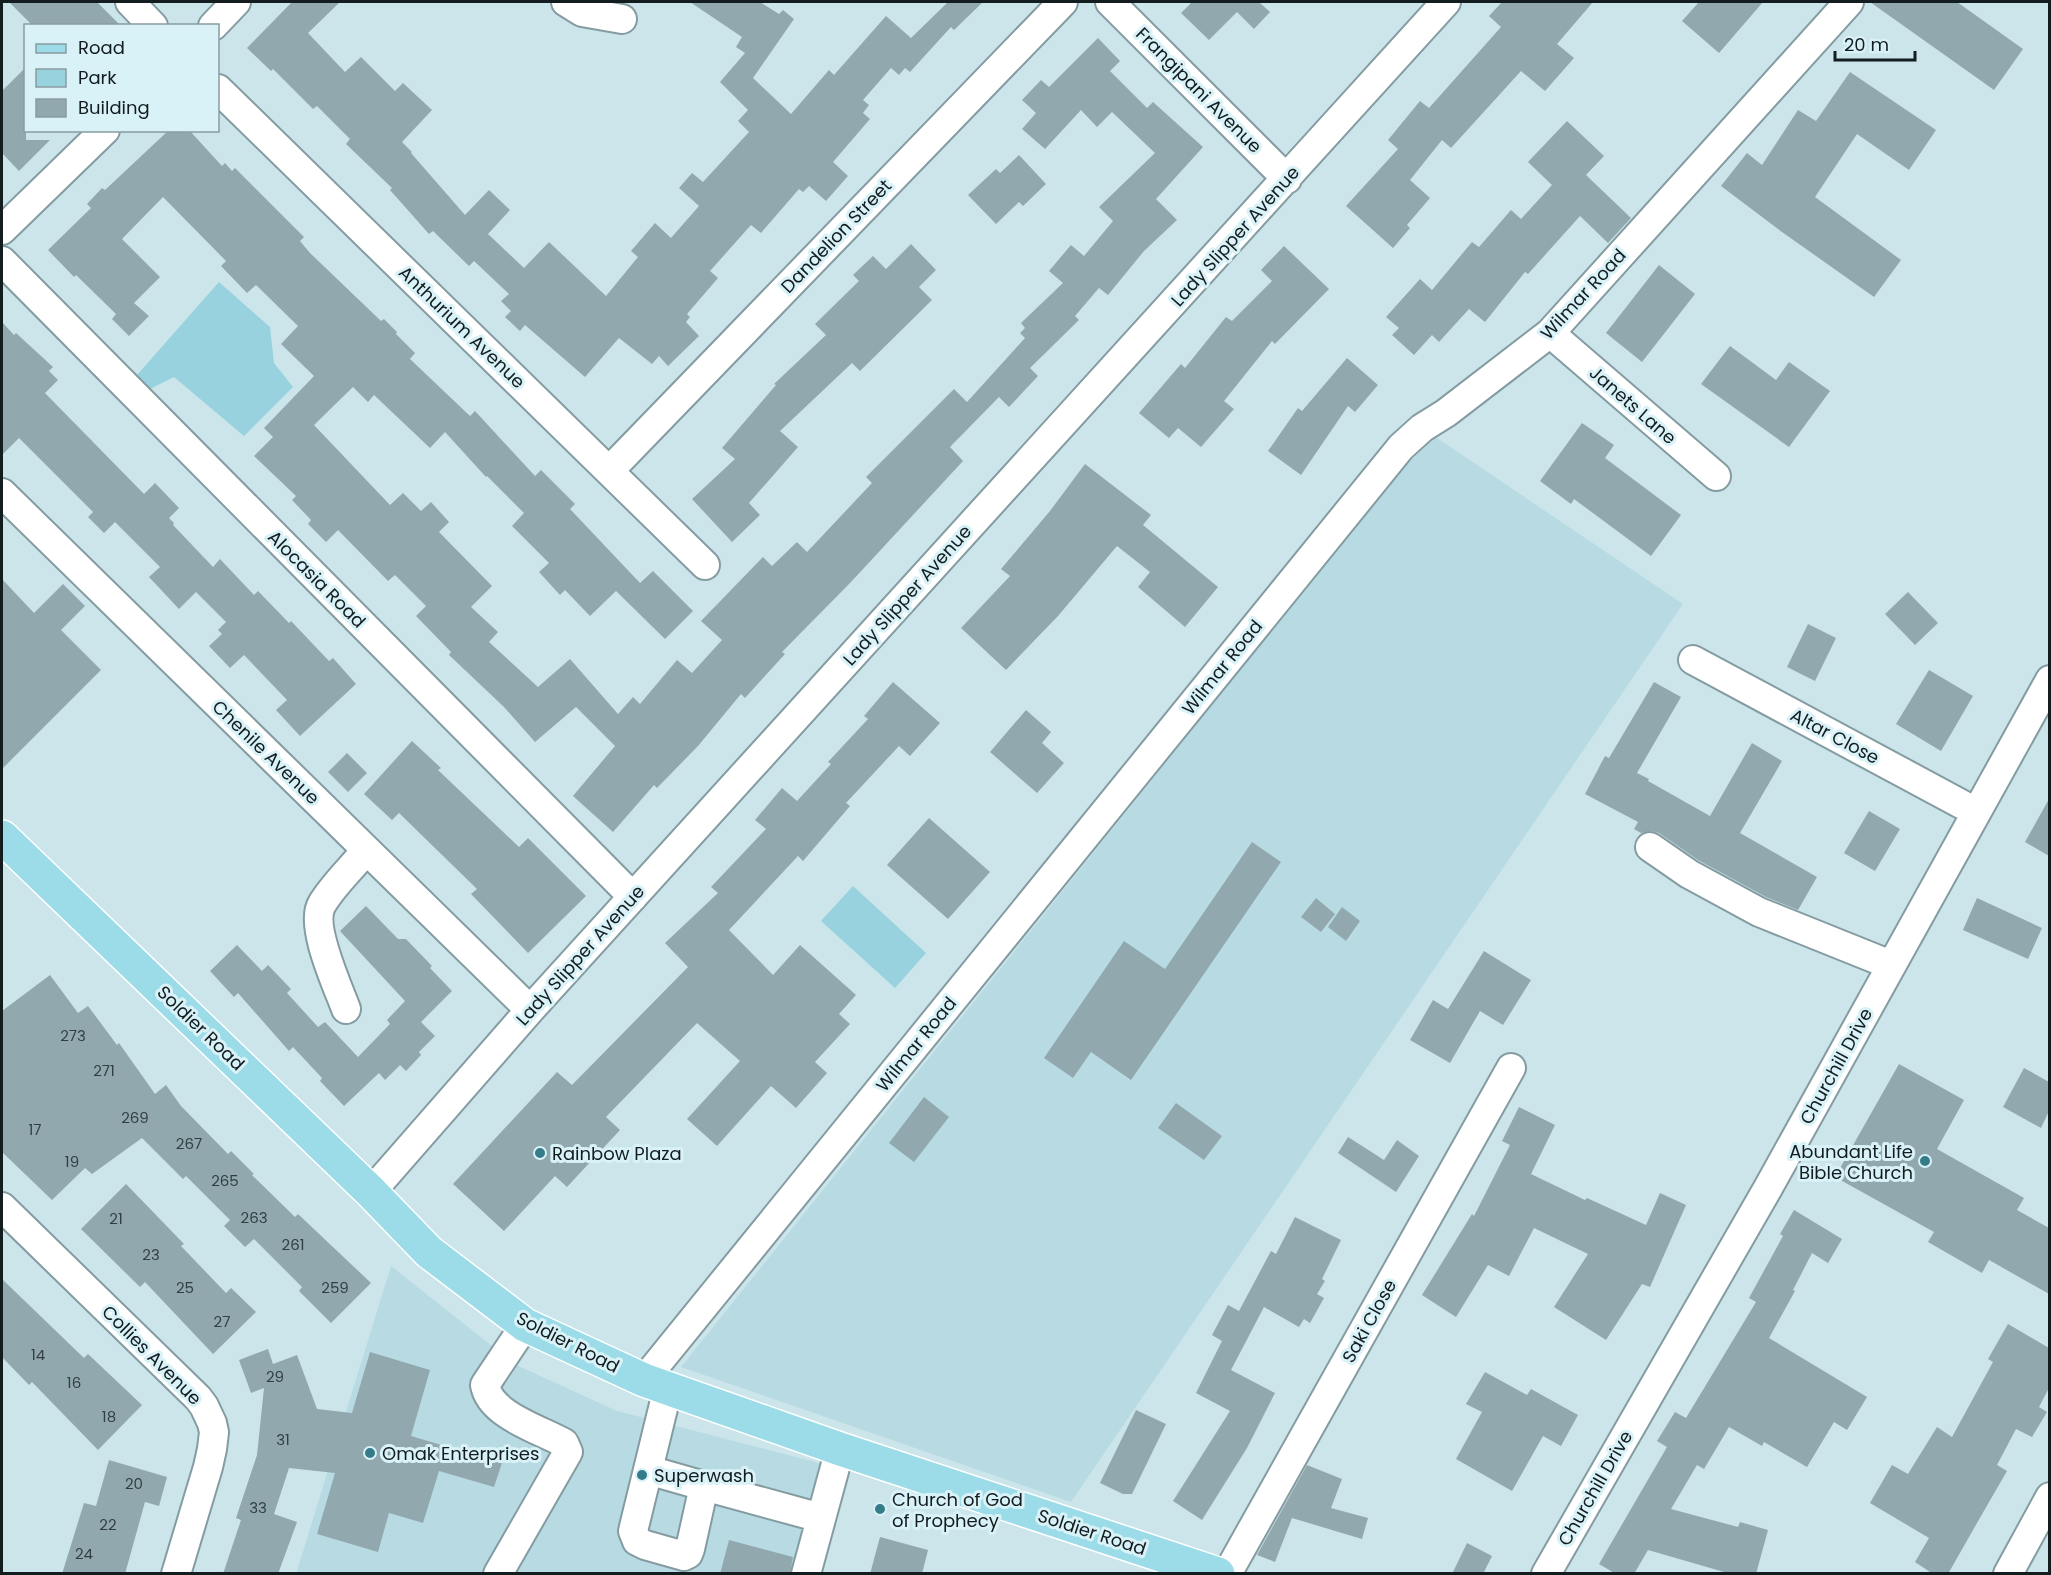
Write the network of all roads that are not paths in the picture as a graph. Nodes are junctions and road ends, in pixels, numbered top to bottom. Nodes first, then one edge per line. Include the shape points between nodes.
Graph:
1 (130, 2) edge
2 (236, 2) edge
3 (566, 2) edge
4 (1063, 2) edge
5 (1110, 2) edge
6 (1446, 2) edge
7 (1849, 2) edge
8 (622, 19) dead end
9 (151, 24) edge
10 (215, 24) edge
11 (219, 90) edge
12 (103, 132) edge
13 (1287, 179) junction
14 (2, 230) edge
15 (2, 261) edge
16 (1550, 333) junction
17 (609, 471) junction
18 (1716, 476) dead end
19 (2, 493) edge
20 (705, 565) dead end
21 (1693, 660) dead end
22 (2049, 681) edge
23 (1976, 812) junction
24 (2, 837) edge
25 (1650, 847) dead end
26 (366, 850) junction
27 (633, 897) junction
28 (1891, 965) junction
29 (346, 1009) dead end
30 (530, 1010) junction
31 (1511, 1068) dead end
32 (371, 1192) junction
33 (2, 1207) edge
34 (525, 1325) junction
35 (656, 1384) junction
36 (840, 1449) junction
37 (648, 1470) junction
38 (704, 1486) junction
39 (2049, 1497) edge
40 (821, 1518) junction
41 (176, 1574) edge
42 (498, 1574) edge
43 (806, 1574) edge
44 (1218, 1574) edge
45 (1227, 1574) edge
46 (1546, 1574) edge
47 (2008, 1574) edge

1 - 9 street
2 - 10 street
3 - 8 street via 582,12
4 - 17 street, Dandelion Street
5 - 13 street, Frangipani Avenue
6 - 13 street, Lady Slipper Avenue
7 - 16 street, Wilmar Road
11 - 17 street, Anthurium Avenue
12 - 14 street
13 - 27 street, Lady Slipper Avenue
15 - 27 street, Alocasia Road
16 - 18 street, Janets Lane
16 - 35 street, Wilmar Road via 1401,447
17 - 20 street, Anthurium Avenue
19 - 26 street, Chenile Avenue
21 - 23 street, Altar Close
22 - 23 street, Churchill Drive
23 - 28 street, Churchill Drive
24 - 32 main road, Soldier Road
25 - 28 street via 1689,874 1759,912
26 - 29 street via 320,905 318,924
26 - 30 street, Chenile Avenue
27 - 30 street, Lady Slipper Avenue
28 - 46 street, Churchill Drive
30 - 32 street, Lady Slipper Avenue
31 - 45 street, Saki Close
32 - 34 main road, Soldier Road via 429,1252
33 - 41 street, Collies Avenue via 198,1398 209,1415 214,1432 212,1449
34 - 35 main road, Soldier Road
34 - 42 street via 485,1384 486,1393 502,1412 556,1438 568,1452
35 - 36 main road, Soldier Road
35 - 37 street
36 - 40 street
36 - 44 main road, Soldier Road
37 - 38 street
37 - 38 street via 633,1532 637,1541 645,1545 688,1554
38 - 40 street
39 - 47 street
40 - 43 street

